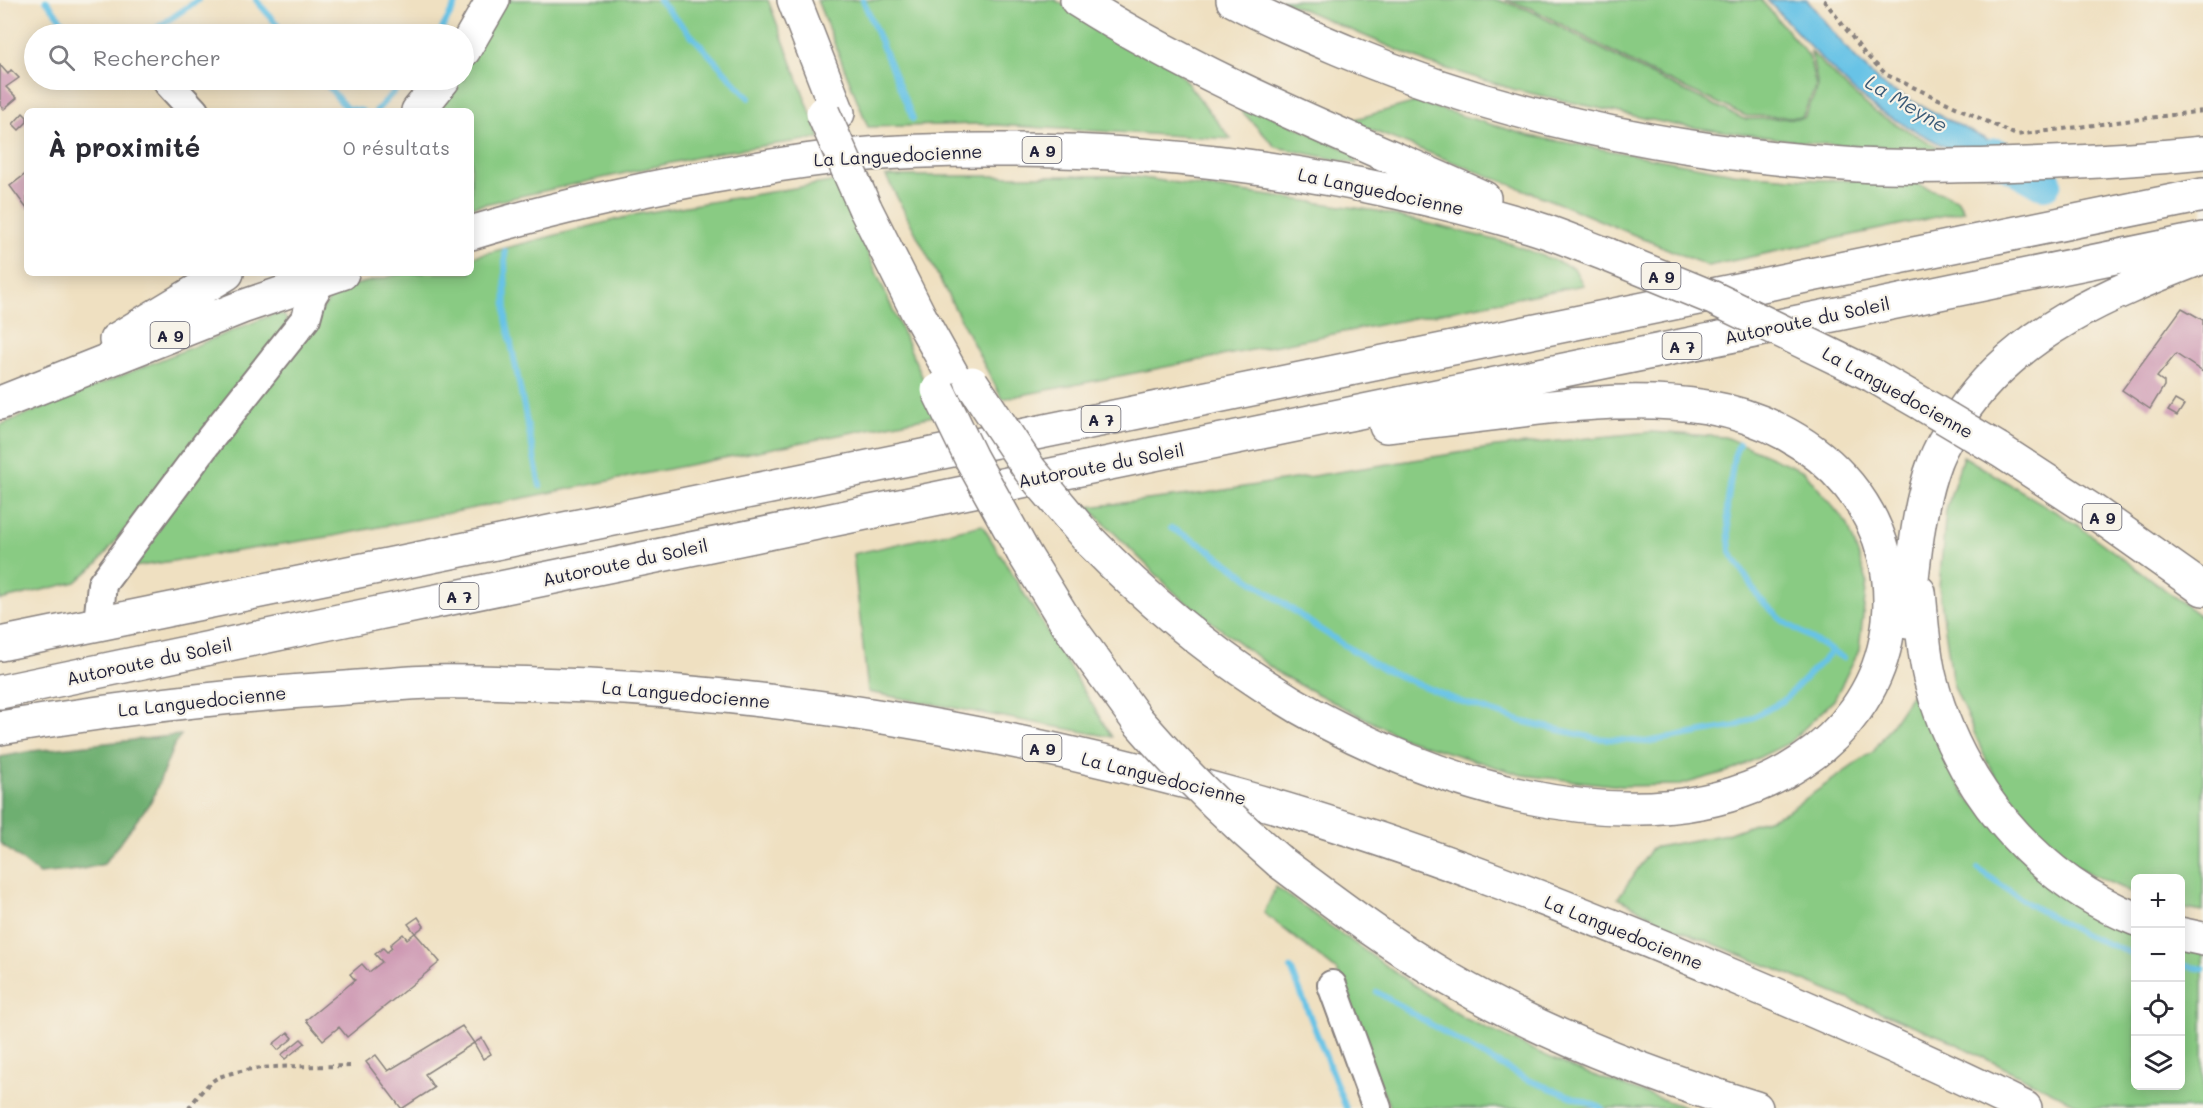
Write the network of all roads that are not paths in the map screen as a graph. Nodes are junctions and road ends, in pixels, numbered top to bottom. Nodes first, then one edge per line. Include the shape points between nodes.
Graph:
1 (493, 0) edge
2 (780, 0) edge
3 (794, 0) edge
4 (1077, 0) edge
5 (1233, 0) edge
6 (474, 33) edge
7 (175, 90) edge
8 (435, 90) edge
9 (191, 108) edge
10 (420, 108) edge
11 (831, 113) junction
12 (2203, 153) edge
13 (2203, 195) edge
14 (474, 232) edge
15 (2203, 239) edge
16 (1608, 255) junction
17 (2203, 257) edge
18 (222, 276) edge
19 (332, 276) edge
20 (957, 387) junction
21 (0, 403) edge
22 (1160, 453) junction
23 (1082, 541) junction
24 (1916, 556) junction
25 (2203, 589) edge
26 (98, 624) junction
27 (0, 644) edge
28 (0, 692) edge
29 (0, 728) edge
30 (2131, 916) edge
31 (2185, 935) edge
32 (2203, 939) edge
33 (1332, 985) dead end
34 (1377, 1108) edge
35 (1756, 1108) edge
36 (2025, 1108) edge

1 - 6 highway
2 - 11 highway
3 - 11 highway
4 - 16 highway via 1208,74
5 - 12 highway via 1404,76 1510,110 1677,146 1860,165 2053,163
7 - 9 street
8 - 10 highway
11 - 20 highway, bridge via 873,216
13 - 26 highway, A 7
14 - 16 highway, La Languedocienne / A 9 via 613,196 809,160 914,151 1092,151 1277,170 1366,186 1529,226
15 - 22 highway, Autoroute du Soleil / A 7
16 - 25 highway, La Languedocienne / A 9, bridge via 1713,298 1872,375 1998,449
17 - 24 highway via 2087,307 2041,333 1983,385 1966,406 1935,461
18 - 21 highway
19 - 21 highway, A 9 via 242,307
19 - 26 street via 312,297 306,318 102,584
20 - 23 highway via 1008,461
20 - 35 highway, bridge via 971,458 1066,622 1138,721 1238,826 1280,862 1394,945 1494,1004 1600,1052
22 - 23 highway via 1605,401 1708,407 1738,415 1779,431 1816,453 1850,486 1872,518 1886,558 1891,596 1881,662 1861,702 1833,737 1803,761 1743,791 1662,807 1551,801 1435,771 1367,743 1299,707 1180,624
22 - 28 highway, Autoroute du Soleil / A 7
23 - 24 highway via 1149,615 1202,658 1252,693 1342,744 1432,783 1485,799 1540,812 1622,821 1679,819 1737,808 1805,778 1841,751 1882,700 1898,665
24 - 30 highway via 1930,678 1952,743 1969,773 2011,832 2057,874
26 - 27 highway, A 7
29 - 36 highway, La Languedocienne / A 9 via 199,700 430,682 529,683 707,694 954,730 1105,761 1245,798 1435,860 1651,942 1895,1047
31 - 32 highway
33 - 34 street

